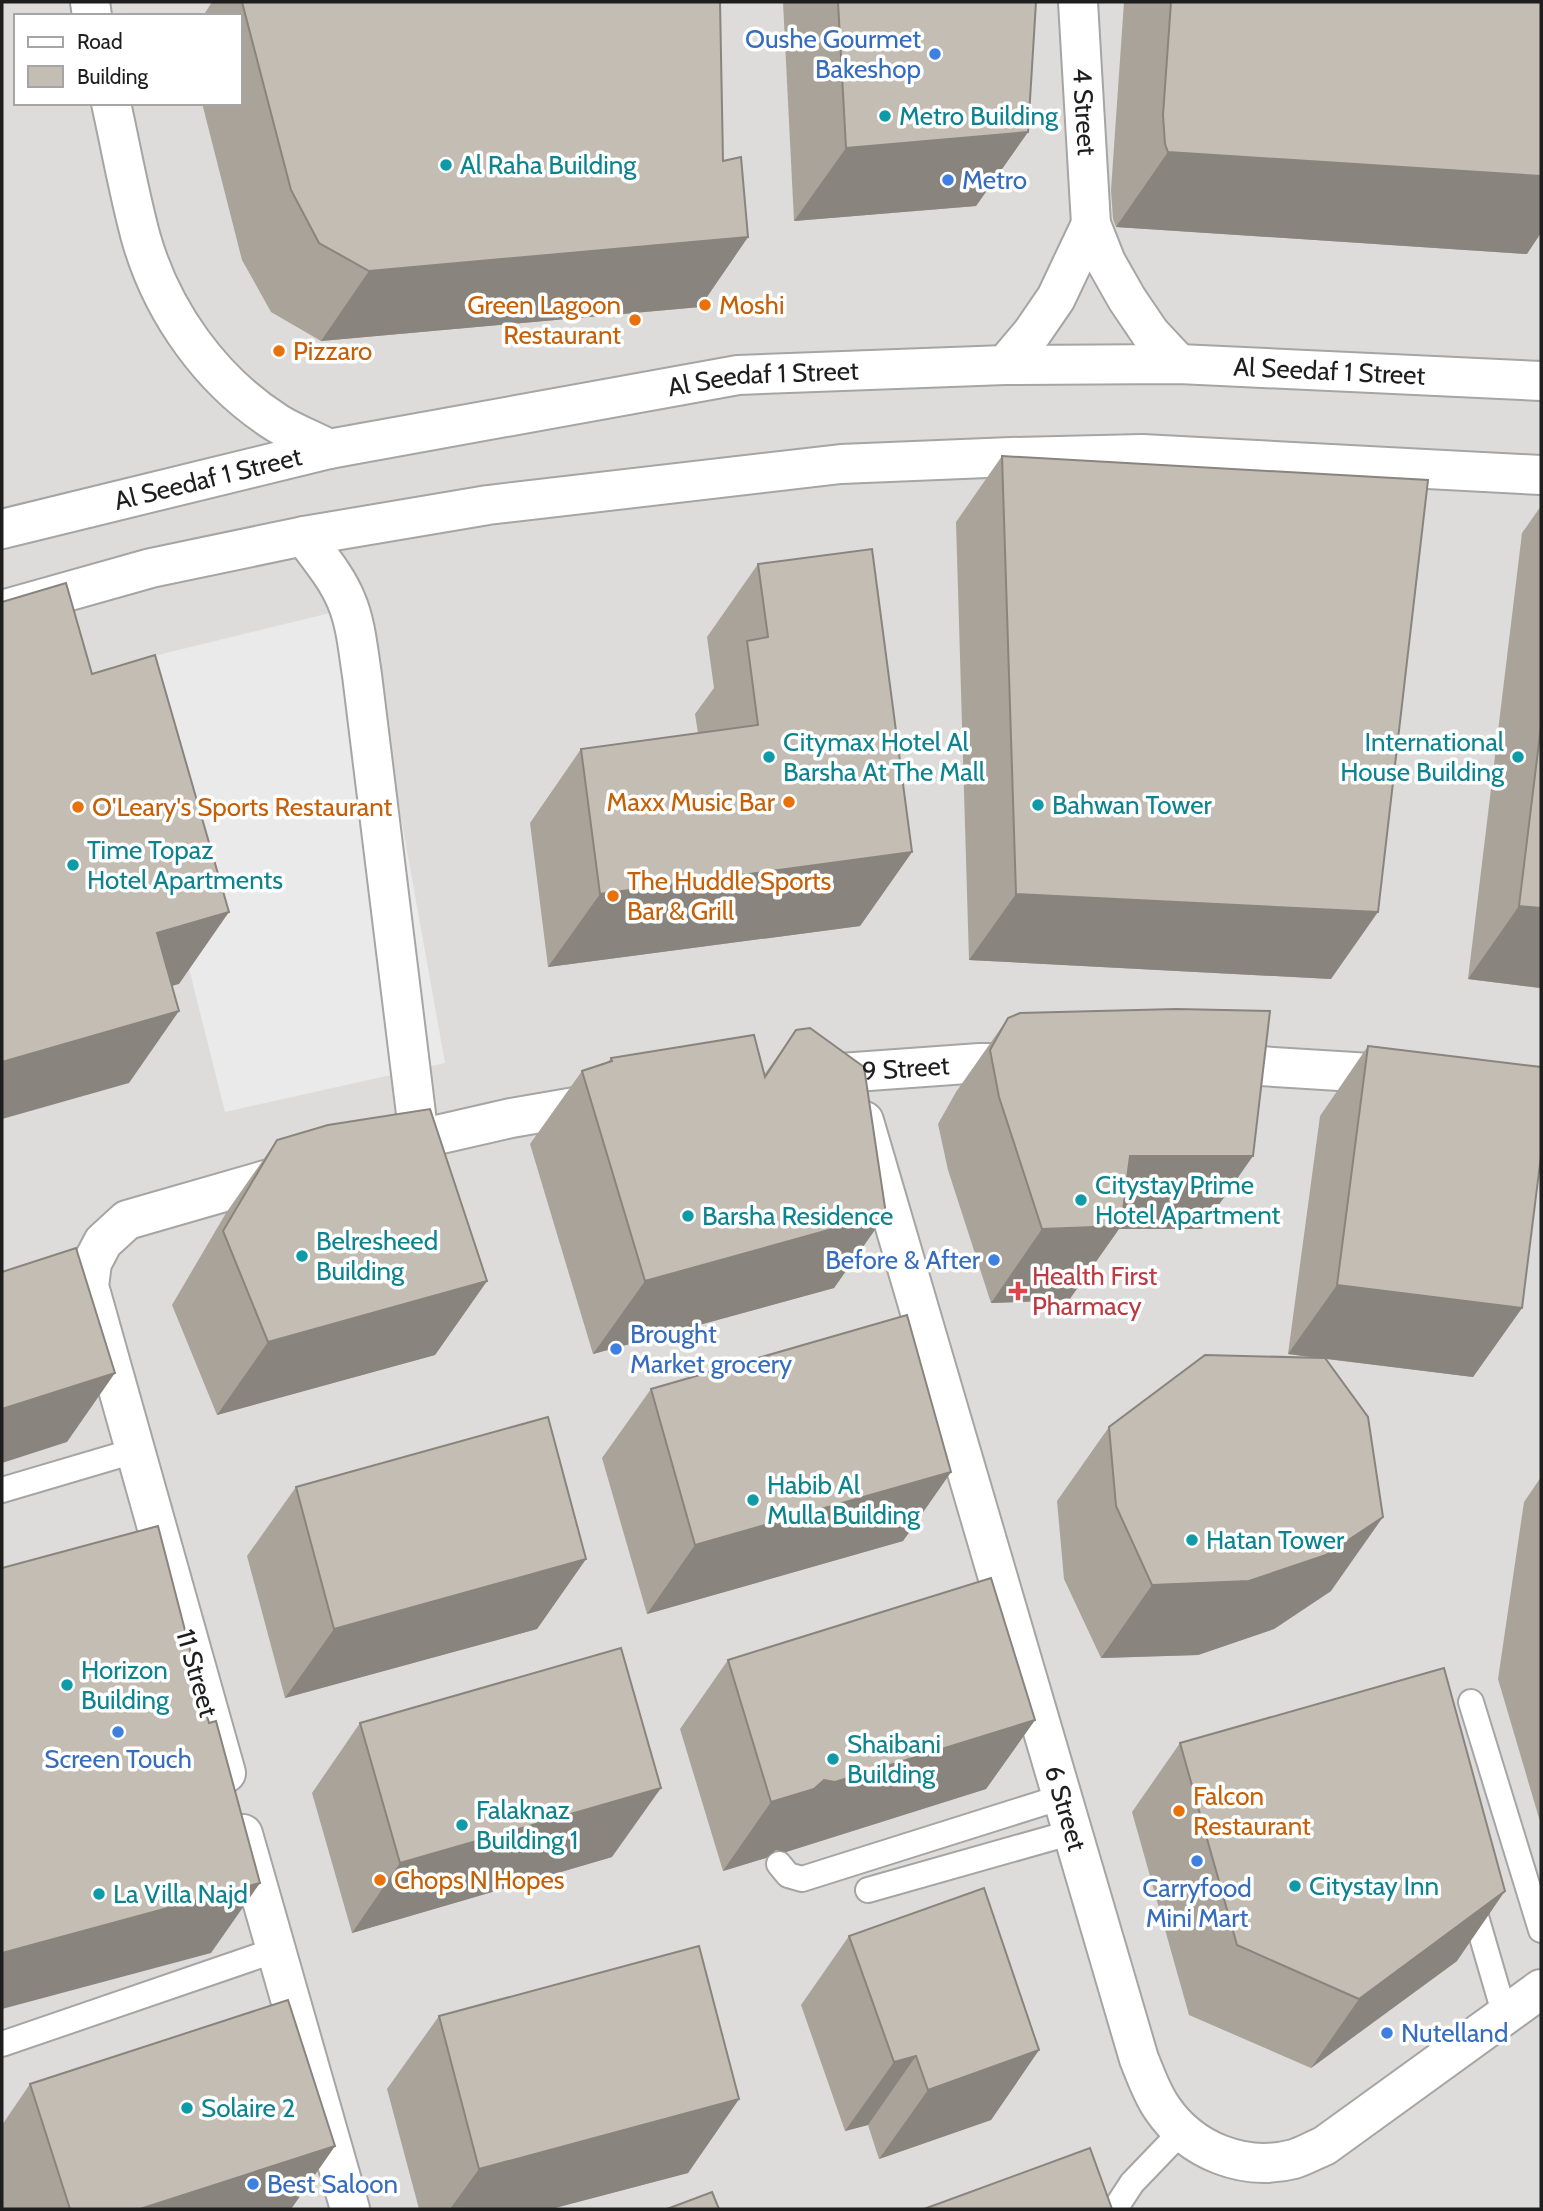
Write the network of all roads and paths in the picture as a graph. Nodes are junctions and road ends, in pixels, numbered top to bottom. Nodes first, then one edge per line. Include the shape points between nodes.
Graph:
1 (1078, 2) edge
2 (111, 105) edge
3 (1091, 223) junction
4 (1178, 364) junction
5 (1005, 365) junction
6 (1541, 381) edge
7 (329, 449) junction
8 (1541, 475) edge
9 (2, 529) edge
10 (304, 536) junction
11 (2, 610) edge
12 (1059, 1062) edge
13 (1176, 1062) edge
14 (850, 1072) junction
15 (774, 1079) edge
16 (1437, 1079) edge
17 (636, 1097) edge
18 (419, 1138) junction
19 (134, 1451) junction
20 (2, 1490) edge
21 (1471, 1702) dead end
22 (1067, 1814) junction
23 (779, 1864) edge
24 (1462, 1868) edge
25 (868, 1890) dead end
26 (1541, 1930) edge
27 (276, 1951) junction
28 (1541, 1989) edge
29 (1505, 2016) junction
30 (2, 2044) edge
31 (1181, 2132) junction
32 (350, 2209) edge
33 (1115, 2209) edge

1 - 3 street, 4 Street
2 - 7 street via 142,239 162,293 192,344 231,387 277,423
3 - 4 street, 4 Street via 1127,299
3 - 5 street, 4 Street via 1056,298
4 - 5 street, Al Seedaf 1 Street
4 - 6 street, Al Seedaf 1 Street
5 - 7 street, Al Seedaf 1 Street via 738,375
7 - 9 street, Al Seedaf 1 Street
8 - 10 street via 1142,454 841,464 488,505
10 - 11 street via 151,568
10 - 18 street via 328,568 352,618
12 - 14 street, 9 Street
13 - 16 street
14 - 15 street, 9 Street
14 - 22 street, 6 Street
17 - 18 street
18 - 19 street, 11 Street via 127,1220 103,1242 92,1263 89,1286
19 - 20 lane
19 - 27 street, 11 Street via 147,1539
21 - 26 lane
22 - 23 lane via 802,1879 788,1875
22 - 25 lane
22 - 31 street, 6 Street via 1139,2059 1162,2108
24 - 29 lane
27 - 30 lane
27 - 32 street, 11 Street
28 - 29 street, 6 Street
29 - 31 street, 6 Street via 1324,2146 1296,2159 1265,2164 1234,2160 1206,2150
31 - 33 lane via 1132,2183

